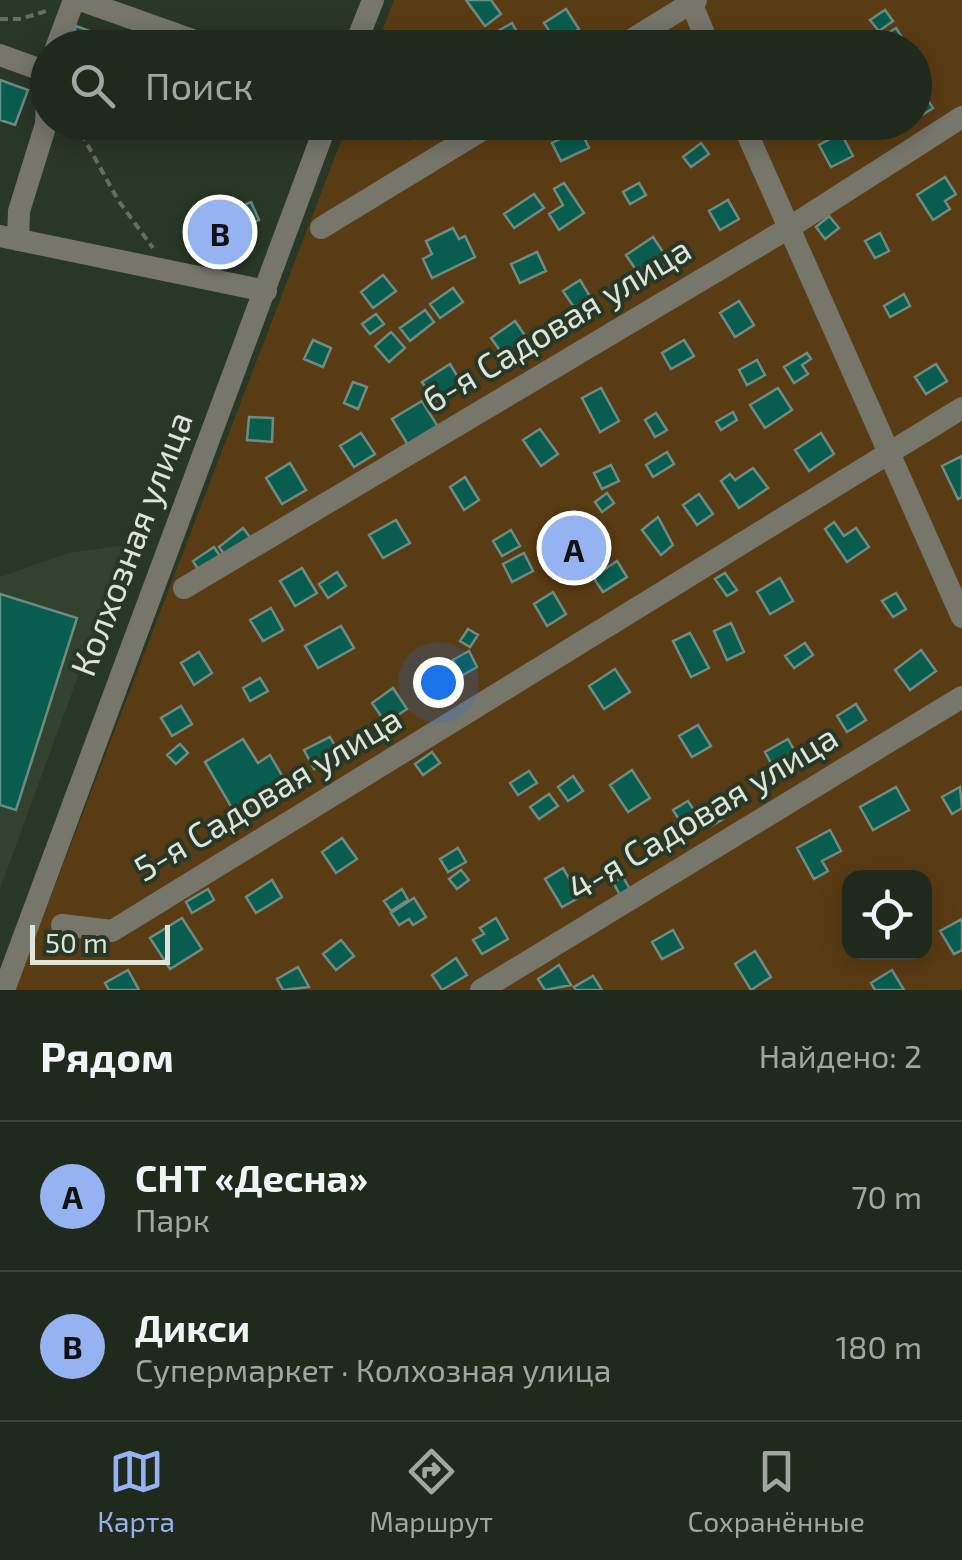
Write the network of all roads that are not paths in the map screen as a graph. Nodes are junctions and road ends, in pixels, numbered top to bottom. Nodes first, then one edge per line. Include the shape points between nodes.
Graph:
1 (372, 0) edge
2 (693, 1) edge
3 (70, 2) edge
4 (61, 30) edge
5 (159, 30) edge
6 (361, 30) edge
7 (647, 30) edge
8 (703, 30) edge
9 (0, 55) edge
10 (30, 66) edge
11 (962, 117) edge
12 (932, 136) edge
13 (41, 140) edge
14 (320, 140) edge
15 (464, 140) edge
16 (750, 140) edge
17 (926, 140) edge
18 (320, 228) dead end
19 (787, 229) junction
20 (9, 238) edge
21 (266, 292) junction
22 (962, 408) edge
23 (888, 455) junction
24 (184, 588) dead end
25 (962, 617) edge
26 (962, 697) edge
27 (62, 925) dead end
28 (4, 990) edge
29 (481, 990) edge

1 - 6 street
2 - 7 street
2 - 8 street
3 - 4 street
3 - 5 street
9 - 10 street
11 - 12 street, 6-я Садовая улица
13 - 20 street
14 - 21 street, Колхозная улица
15 - 18 street
16 - 19 street
17 - 19 street, 6-я Садовая улица
19 - 23 street
19 - 24 street, 6-я Садовая улица
20 - 21 street
21 - 28 street, Колхозная улица
22 - 23 street, 5-я Садовая улица
23 - 25 street
23 - 27 street, 5-я Садовая улица via 112,931
26 - 29 street, 4-я Садовая улица

